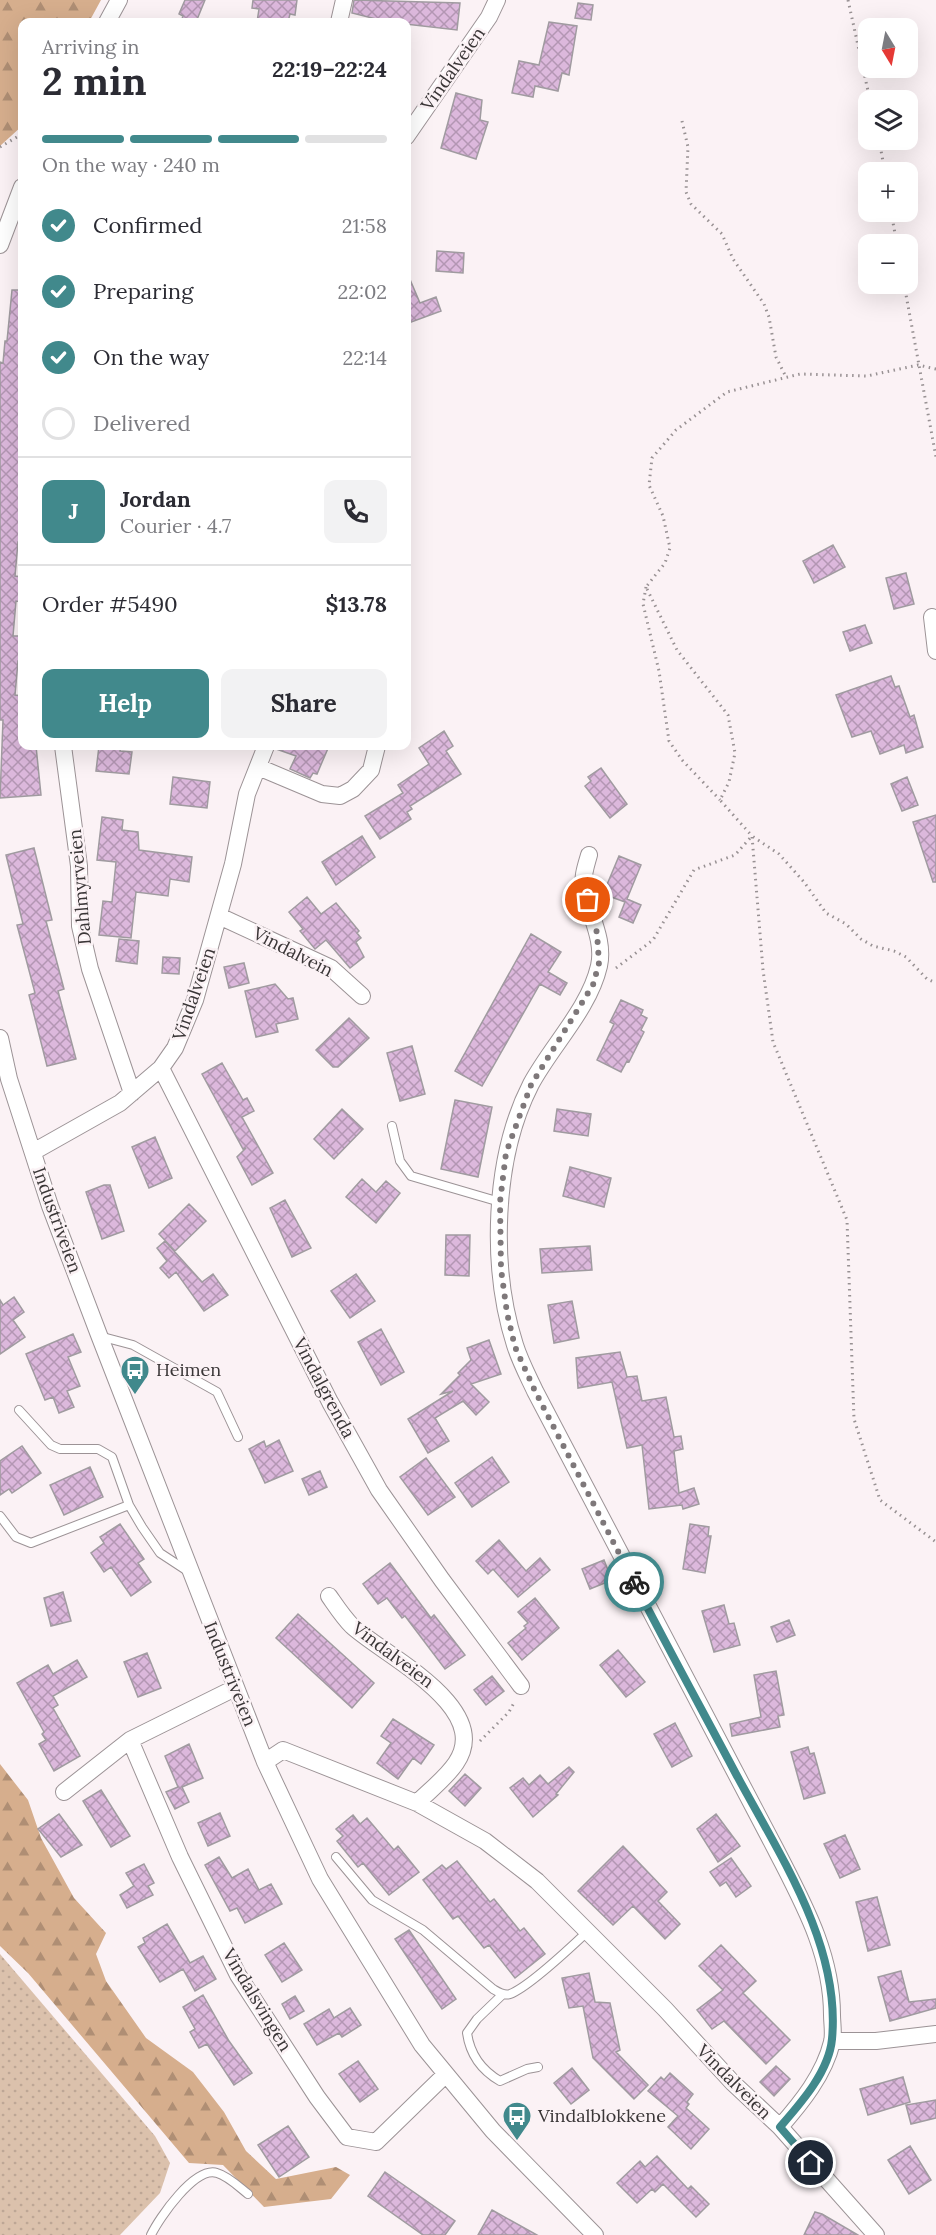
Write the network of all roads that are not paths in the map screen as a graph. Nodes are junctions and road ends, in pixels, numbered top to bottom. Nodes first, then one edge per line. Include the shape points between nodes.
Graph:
1 (119, 0) edge
2 (344, 0) edge
3 (497, 0) edge
4 (108, 18) edge
5 (340, 18) edge
6 (411, 130) edge
7 (18, 198) edge
8 (0, 245) edge
9 (932, 617) dead end
10 (936, 651) edge
11 (64, 750) edge
12 (264, 750) edge
13 (376, 750) edge
14 (258, 767) junction
15 (589, 855) dead end
16 (219, 916) junction
17 (362, 996) dead end
18 (0, 1038) edge
19 (161, 1068) junction
20 (5, 1080) edge
21 (132, 1093) junction
22 (392, 1126) dead end
23 (33, 1152) junction
24 (500, 1202) junction
25 (99, 1335) junction
26 (20, 1410) dead end
27 (238, 1437) dead end
28 (129, 1504) junction
29 (0, 1516) edge
30 (189, 1572) junction
31 (329, 1596) dead end
32 (521, 1686) road end
33 (235, 1688) junction
34 (130, 1740) junction
35 (265, 1762) junction
36 (64, 1792) dead end
37 (417, 1803) junction
38 (336, 1857) dead end
39 (587, 1932) junction
40 (503, 1994) junction
41 (936, 2034) edge
42 (832, 2041) junction
43 (538, 2067) dead end
44 (446, 2074) junction
45 (780, 2127) junction
46 (249, 2194) dead end
47 (151, 2235) edge
48 (595, 2235) edge
49 (876, 2235) edge

1 - 4 street
2 - 5 street
3 - 6 street, Vindalveien
7 - 8 street
9 - 10 street
11 - 21 street, Dahlmyrveien via 79,866 80,926 90,969
12 - 14 street, Vindalveien
13 - 14 street via 371,770 340,796 322,794
14 - 16 street, Vindalveien via 247,794
15 - 24 street via 584,887 597,933 599,963 593,985 531,1085 506,1153
16 - 17 street, Vindalvein via 331,968
16 - 19 street, Vindalveien via 195,1000 175,1048
18 - 20 street, Industriveien
19 - 21 street, Vindalveien
19 - 32 street, Vindalgrenda via 330,1402 379,1490
20 - 23 street, Industriveien
21 - 23 street, Vindalveien
22 - 24 lane via 400,1161 411,1176
23 - 25 street, Industriveien
24 - 42 street via 501,1269 515,1347 812,1921 830,1975
25 - 27 lane via 133,1345 217,1392
25 - 30 street, Industriveien
26 - 28 lane via 51,1445 60,1449 98,1449 112,1457
28 - 29 lane via 31,1542 16,1538
28 - 30 lane via 160,1553
30 - 33 street, Industriveien
31 - 37 street, Vindalveien via 351,1625 440,1690 460,1723 463,1742 456,1763
33 - 34 street
33 - 35 street, Industriveien
34 - 36 street
34 - 44 street, Vindalsvingen via 180,1857 238,1975 347,2137 376,2142
35 - 37 street, Vindalveien via 284,1750
35 - 44 street, Industriveien via 320,1879 422,2045
37 - 39 street, Vindalveien via 494,1848 537,1881
38 - 40 lane via 372,1900 423,1930
39 - 40 lane via 512,1994
39 - 45 street, Vindalveien
40 - 43 lane via 467,2033 469,2046 482,2068 500,2081
41 - 42 street via 876,2042
42 - 45 street via 821,2070
44 - 48 street, Industriveien via 493,2132
45 - 49 street, Vindalveien
46 - 47 lane via 215,2172 206,2173 196,2178 166,2210

